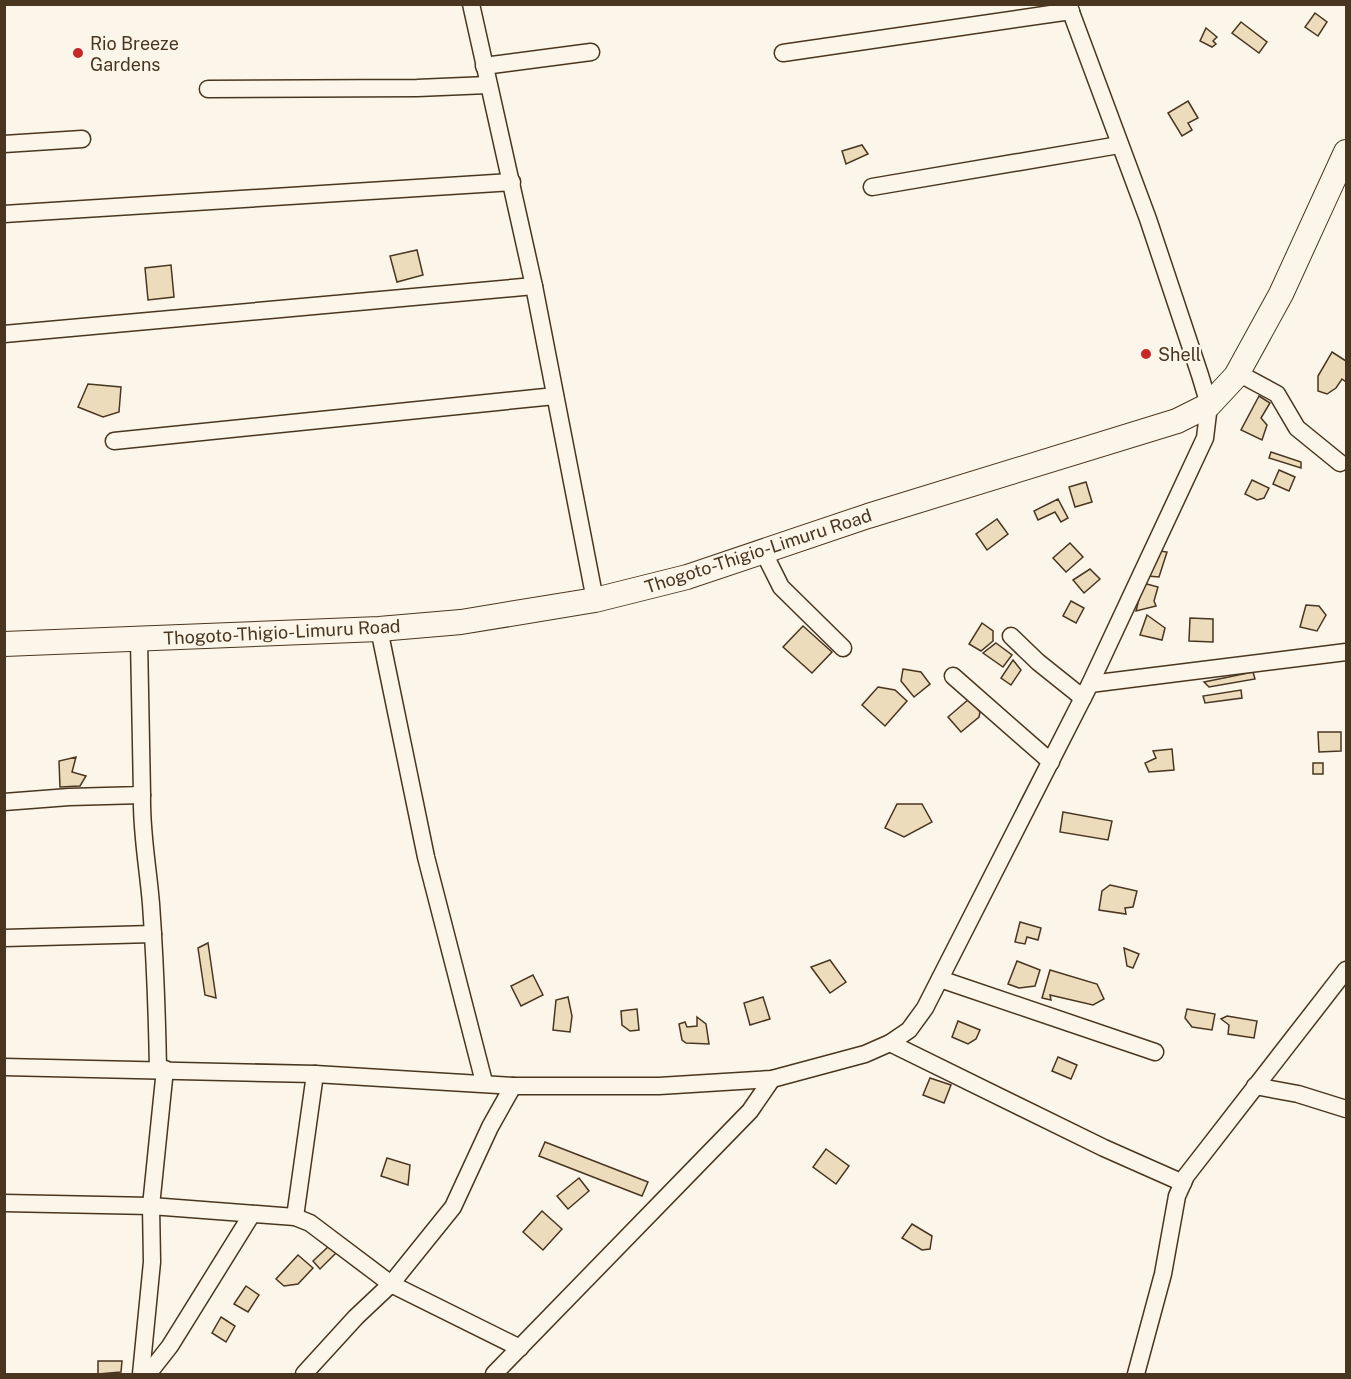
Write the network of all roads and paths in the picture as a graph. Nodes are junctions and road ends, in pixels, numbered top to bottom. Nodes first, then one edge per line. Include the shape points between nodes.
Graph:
1 (471, 4) edge
2 (1070, 8) edge
3 (591, 52) dead end
4 (783, 53) dead end
5 (484, 66) junction
6 (488, 85) junction
7 (208, 90) dead end
8 (82, 139) dead end
9 (4, 144) edge
10 (1119, 145) junction
11 (1347, 152) edge
12 (512, 182) junction
13 (872, 187) dead end
14 (4, 214) edge
15 (534, 285) junction
16 (4, 334) edge
17 (1238, 373) junction
18 (555, 396) junction
19 (1209, 405) junction
20 (114, 441) dead end
21 (1340, 463) dead end
22 (763, 551) junction
23 (595, 600) junction
24 (379, 629) junction
25 (1011, 636) dead end
26 (139, 640) junction
27 (4, 644) edge
28 (843, 648) dead end
29 (1347, 652) edge
30 (953, 676) dead end
31 (1087, 691) junction
32 (1051, 762) junction
33 (142, 795) junction
34 (4, 802) edge
35 (153, 934) junction
36 (4, 938) edge
37 (1347, 970) edge
38 (940, 979) junction
39 (890, 1043) junction
40 (1155, 1052) dead end
41 (4, 1067) edge
42 (161, 1069) junction
43 (315, 1074) junction
44 (772, 1079) junction
45 (484, 1082) junction
46 (513, 1086) junction
47 (1255, 1086) junction
48 (1347, 1109) edge
49 (1183, 1183) junction
50 (4, 1203) edge
51 (151, 1206) junction
52 (252, 1214) junction
53 (295, 1217) junction
54 (391, 1284) junction
55 (520, 1348) junction
56 (141, 1374) edge
57 (148, 1374) edge
58 (304, 1374) edge
59 (494, 1374) edge
60 (1136, 1374) edge

1 - 5 street
2 - 4 street
2 - 10 street
3 - 5 street
5 - 6 street
6 - 7 street
6 - 12 street
8 - 9 street
10 - 13 street
10 - 19 street via 1148,219
11 - 17 highway, Thogoto-Thigio-Limuru Road via 1281,294
12 - 14 street
12 - 15 street
15 - 16 street
15 - 18 street
17 - 19 highway, Thogoto-Thigio-Limuru Road
17 - 21 street via 1277,393 1297,428
18 - 20 street
18 - 23 street
19 - 22 highway, Thogoto-Thigio-Limuru Road via 1166,424
19 - 31 street via 1205,438
22 - 23 highway, Thogoto-Thigio-Limuru Road via 687,577
22 - 28 street via 781,587
23 - 24 highway, Thogoto-Thigio-Limuru Road
24 - 26 highway, Thogoto-Thigio-Limuru Road
24 - 45 street via 426,857
25 - 31 street via 1038,662
26 - 27 highway, Thogoto-Thigio-Limuru Road
26 - 33 street
29 - 31 street
30 - 32 street
31 - 32 street
32 - 38 street
33 - 34 street
33 - 35 street via 141,831
35 - 36 street
35 - 42 street
37 - 47 street
38 - 39 street via 909,1030
38 - 40 street
39 - 44 street via 866,1054
39 - 49 street
41 - 42 street
42 - 43 street
42 - 51 street
43 - 45 street
43 - 53 street
44 - 46 street via 659,1086
44 - 55 street via 750,1111
45 - 46 street
46 - 54 street via 489,1127 453,1207
47 - 48 street
47 - 49 street
49 - 60 street
50 - 51 street
51 - 52 street
51 - 56 street via 152,1262
52 - 53 street
52 - 57 street via 170,1346
53 - 54 street via 310,1223
54 - 55 street
54 - 58 street
55 - 59 street

